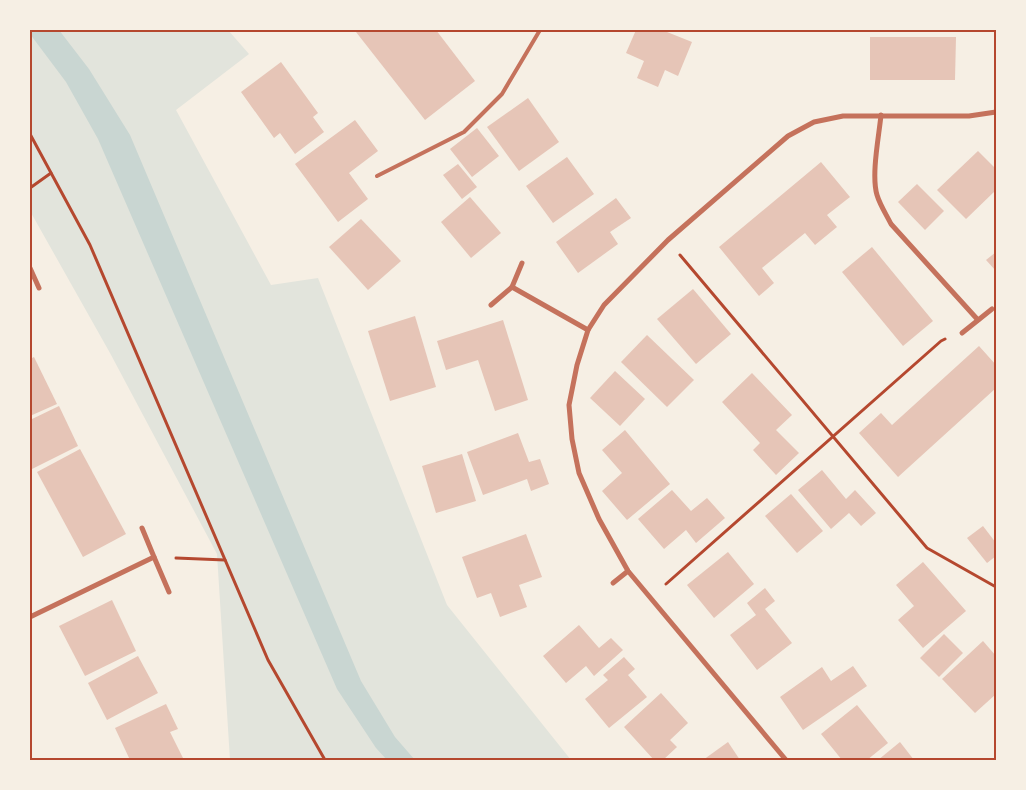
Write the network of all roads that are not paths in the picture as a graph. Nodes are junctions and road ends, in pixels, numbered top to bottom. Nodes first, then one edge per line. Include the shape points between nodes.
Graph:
1 (540, 30) edge
2 (996, 112) edge
3 (881, 115) junction
4 (377, 176) dead end
5 (522, 263) dead end
6 (30, 268) edge
7 (512, 287) junction
8 (39, 288) dead end
9 (491, 305) dead end
10 (992, 309) dead end
11 (978, 320) junction
12 (588, 330) junction
13 (962, 333) road end
14 (142, 528) dead end
15 (154, 556) junction
16 (628, 571) junction
17 (613, 584) dead end
18 (169, 592) dead end
19 (30, 617) edge
20 (786, 760) edge

1 - 4 lane via 502,94 464,132
2 - 3 street via 968,116
3 - 11 street via 875,176 876,194 881,206 891,224
3 - 12 street via 843,116 814,122 788,136 668,240 604,305
5 - 7 street
6 - 8 street
7 - 9 street
7 - 12 street
10 - 11 street
11 - 13 street
12 - 16 street via 569,406 572,439 582,480
14 - 15 street
15 - 18 street
15 - 19 street
16 - 17 street
16 - 20 street

